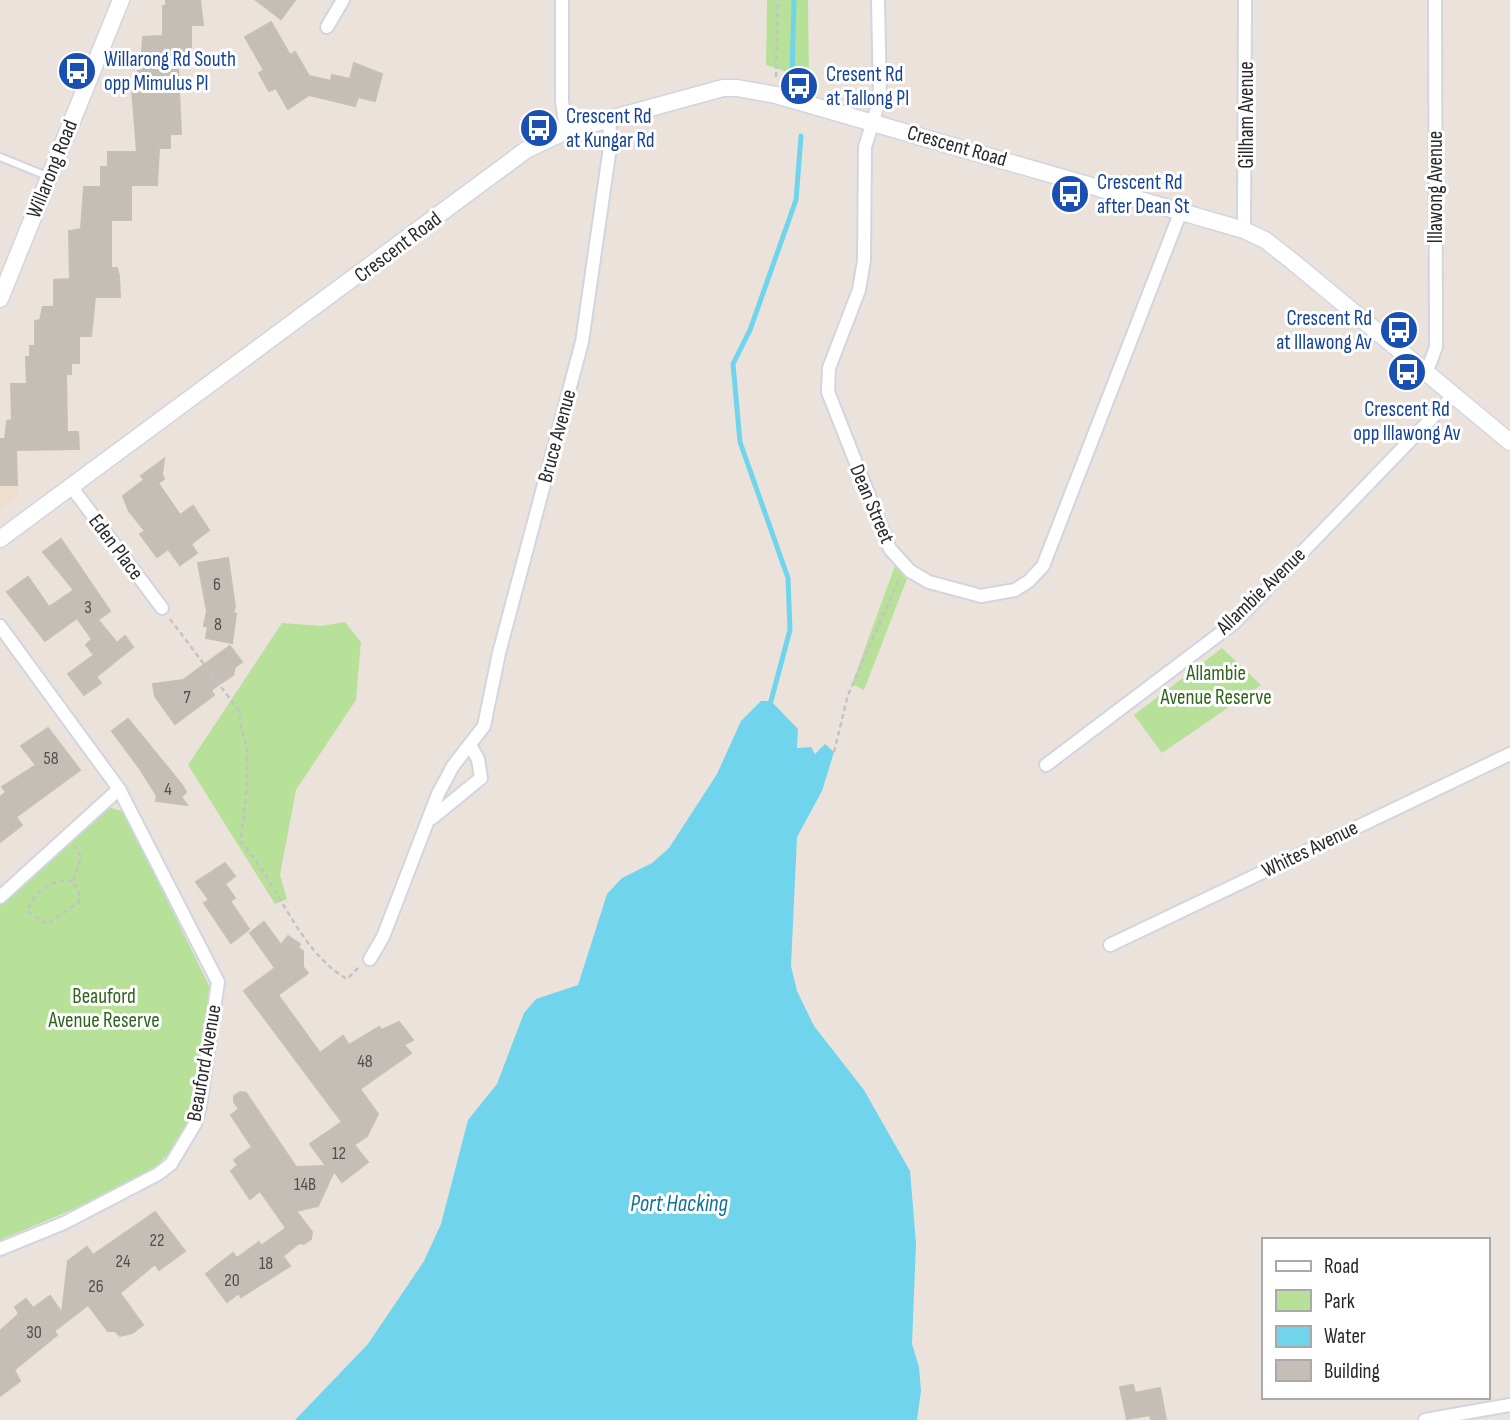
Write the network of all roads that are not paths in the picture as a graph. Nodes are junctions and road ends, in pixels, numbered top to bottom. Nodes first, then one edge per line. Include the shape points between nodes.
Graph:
1 (121, 0) edge
2 (344, 0) edge
3 (562, 0) edge
4 (878, 0) edge
5 (1245, 0) edge
6 (1434, 0) edge
7 (327, 27) dead end
8 (610, 118) junction
9 (872, 122) junction
10 (566, 131) junction
11 (0, 157) edge
12 (49, 177) junction
13 (1181, 211) junction
14 (1244, 230) junction
15 (0, 299) edge
16 (1427, 371) junction
17 (1455, 394) junction
18 (1510, 442) edge
19 (70, 485) junction
20 (0, 539) edge
21 (162, 608) road end
22 (0, 626) edge
23 (470, 745) junction
24 (1510, 754) edge
25 (1046, 765) dead end
26 (119, 789) junction
27 (427, 823) junction
28 (0, 897) edge
29 (1110, 945) dead end
30 (370, 960) road end
31 (0, 1249) edge
32 (1510, 1405) edge
33 (1425, 1420) edge

1 - 12 street, Willarong Road
2 - 7 street
3 - 10 street
4 - 9 street, Dean Street via 880,98
5 - 14 street, Gillham Avenue
6 - 16 street, Illawong Avenue via 1436,347
8 - 9 street, Crescent Road via 737,88
8 - 10 street, Crescent Road
8 - 23 street, Bruce Avenue via 582,342 499,653 484,726
9 - 13 street, Crescent Road
9 - 13 street, Dean Street via 865,147 864,260 859,290 830,368 828,391 890,549 904,566 929,582 981,596 1015,590 1043,566
10 - 19 street, Crescent Road via 526,150
11 - 12 lane
12 - 15 street, Willarong Road
13 - 14 street, Crescent Road
14 - 16 street, Crescent Road via 1265,240
16 - 17 street, Crescent Road
17 - 18 street, Crescent Road
17 - 25 street, Allambie Avenue via 1234,623
19 - 20 street, Crescent Road
19 - 21 street, Eden Place
22 - 26 street, Beauford Avenue
23 - 27 street, Bruce Avenue via 453,766
23 - 27 street, Bruce Avenue via 481,778
24 - 29 street, Whites Avenue
26 - 28 street
26 - 31 street, Beauford Avenue via 218,982 200,1107 185,1144 158,1174 64,1223
27 - 30 street, Bruce Avenue
32 - 33 street

